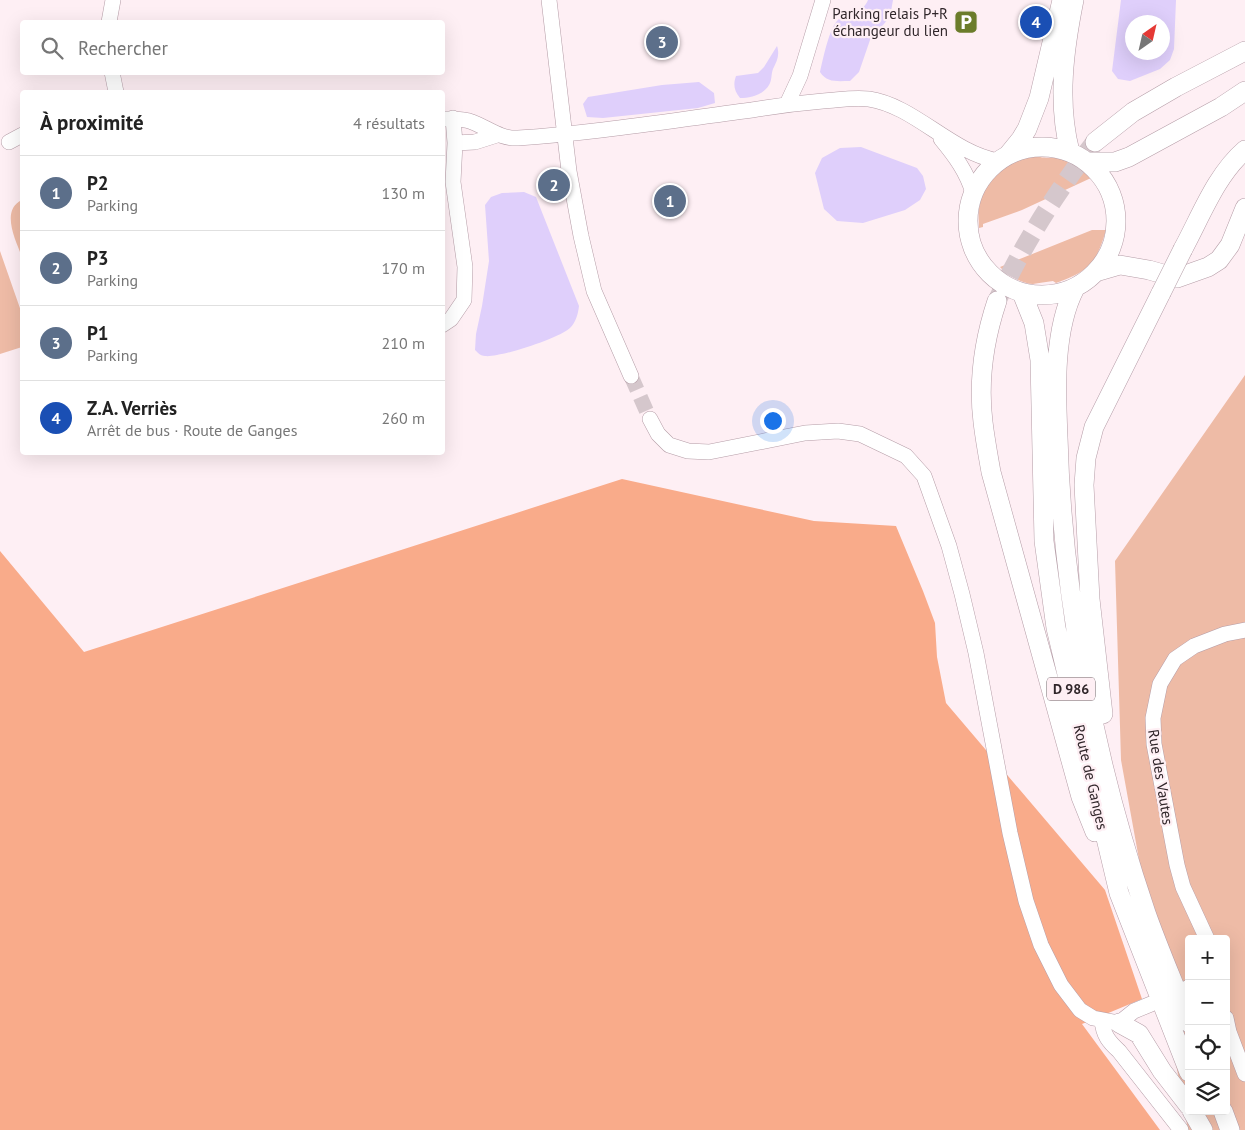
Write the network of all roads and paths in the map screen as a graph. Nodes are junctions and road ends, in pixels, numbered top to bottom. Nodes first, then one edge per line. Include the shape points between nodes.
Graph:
1 (113, 0) edge
2 (549, 0) edge
3 (823, 0) edge
4 (1062, 0) edge
5 (1074, 0) edge
6 (109, 20) edge
7 (1245, 51) edge
8 (113, 75) edge
9 (116, 90) edge
10 (1245, 91) edge
11 (787, 104) junction
12 (448, 118) edge
13 (933, 131) junction
14 (565, 133) junction
15 (497, 135) junction
16 (1095, 142) tunnel mouth
17 (455, 143) junction
18 (1245, 150) edge
19 (1070, 152) junction
20 (1003, 158) junction
21 (1087, 162) junction
22 (973, 193) junction
23 (1245, 208) edge
24 (1096, 272) junction
25 (1075, 288) junction
26 (1022, 292) junction
27 (997, 301) tunnel mouth
28 (445, 323) edge
29 (631, 376) tunnel mouth
30 (650, 419) tunnel mouth
31 (1245, 630) edge
32 (1107, 782) junction
33 (1118, 892) junction
34 (1205, 935) edge
35 (1152, 1004) dead end
36 (1185, 1013) edge
37 (1111, 1022) junction
38 (1228, 1025) edge
39 (1188, 1070) edge
40 (1245, 1074) edge
41 (1185, 1101) edge
42 (1194, 1115) edge
43 (1207, 1115) edge
44 (1224, 1115) edge
45 (1181, 1130) edge
46 (1203, 1130) edge
47 (1213, 1130) edge
48 (1230, 1130) edge

1 - 6 street
2 - 14 street
3 - 11 street via 800,76
4 - 20 main road via 1039,98 1027,129
5 - 19 main road via 1063,66 1065,131
7 - 16 main road via 1133,112
8 - 9 street
10 - 21 main road via 1129,157 1115,162
11 - 13 street via 870,99 892,105
11 - 14 street
12 - 15 street via 471,121
12 - 17 street
13 - 20 street via 978,156
13 - 22 street via 954,154
14 - 15 street via 515,138
14 - 29 street via 569,171 594,291
15 - 17 street via 475,142
17 - 28 street via 453,182 465,267 464,300
18 - 32 main road, bridge via 1225,172 1183,249 1094,427 1086,458 1084,486 1090,599
19 - 20 main road via 1049,147 1028,148
19 - 21 main road
20 - 22 main road via 983,175
21 - 24 main road via 1102,176 1112,195 1116,215 1115,236 1108,256
22 - 26 main road via 968,228 977,258 999,281
23 - 24 main road via 1230,245 1219,260 1208,267 1177,278 1120,265
24 - 25 main road
25 - 26 main road via 1049,295
25 - 32 main road, Route de Ganges / D 986 via 1068,301 1056,382 1062,513 1078,646
26 - 33 main road, Route de Ganges / D 986 via 1034,322 1040,360 1044,541 1056,628
27 - 33 main road via 984,349 981,381 991,472 1080,797
30 - 37 street via 669,445 688,451 709,452 805,433 838,431 860,434 906,456 924,476 962,594 1010,833 1026,901 1041,945 1061,985 1080,1010 1093,1018
31 - 34 street, Rue des Vautes via 1194,646 1175,659 1160,684 1152,718 1177,865 1183,887
32 - 36 main road, Route de Ganges / D 986 via 1146,913
33 - 39 main road, Route de Ganges / D 986
35 - 37 street
37 - 41 main road via 1139,1034
37 - 45 street via 1103,1031 1108,1041
38 - 40 street
42 - 46 main road
43 - 47 main road
44 - 48 main road

